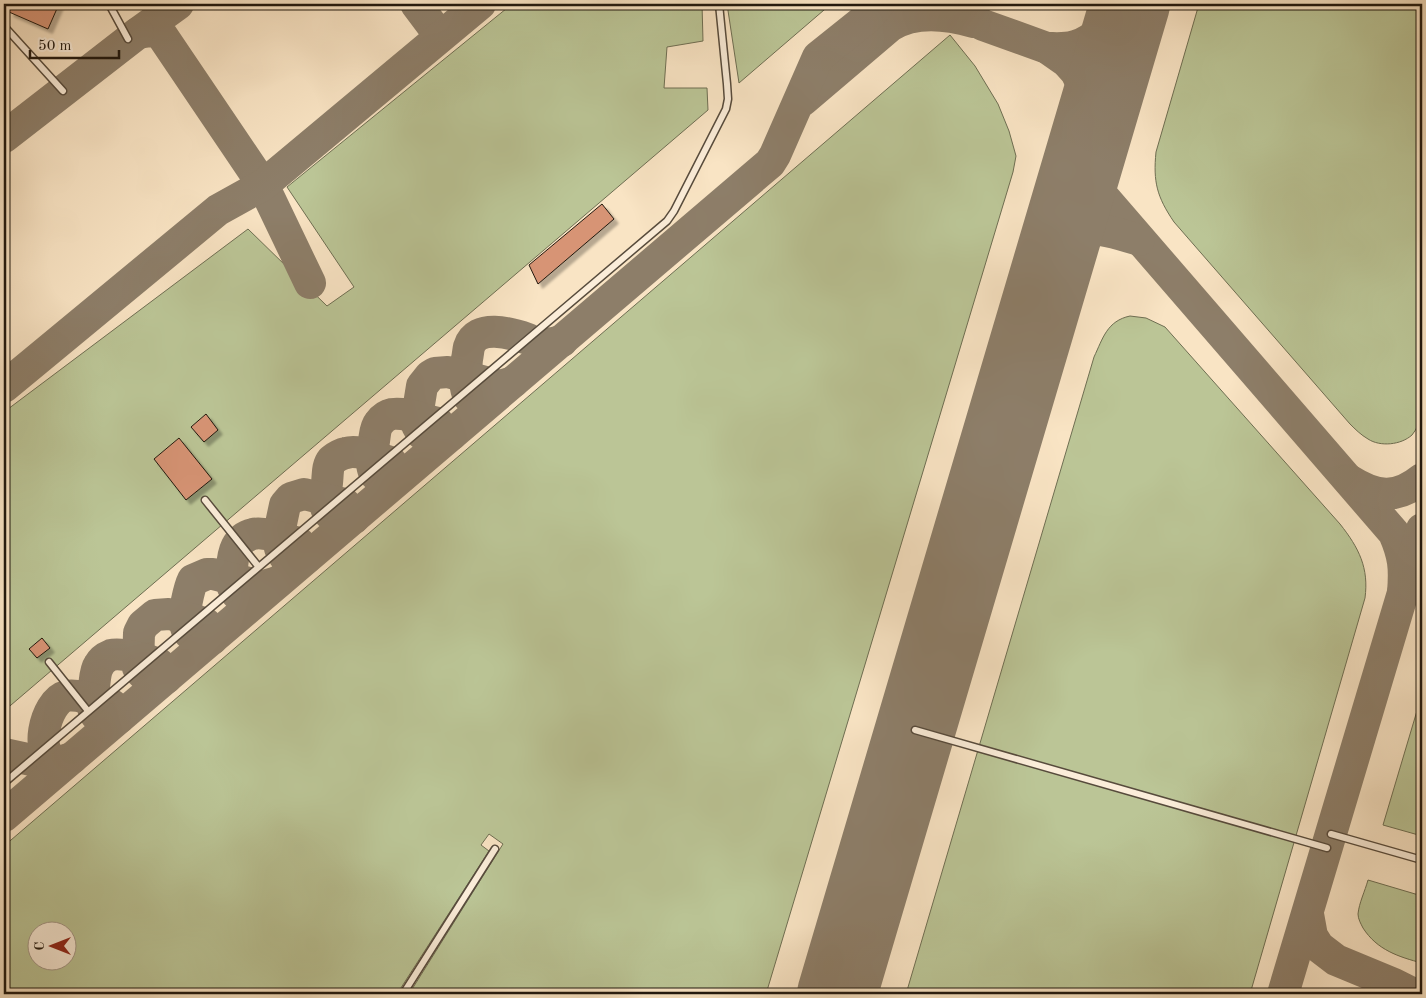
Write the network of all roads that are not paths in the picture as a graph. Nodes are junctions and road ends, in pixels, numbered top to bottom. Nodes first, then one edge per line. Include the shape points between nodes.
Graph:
1 (109, 4) edge
2 (719, 4) edge
3 (4, 26) edge
4 (128, 39) dead end
5 (63, 91) dead end
6 (205, 500) dead end
7 (258, 566) junction
8 (50, 662) dead end
9 (88, 711) junction
10 (915, 730) dead end
11 (4, 783) edge
12 (1331, 834) dead end
13 (1327, 848) dead end
14 (495, 849) dead end
15 (1422, 860) edge
16 (403, 994) edge

1 - 4 lane
2 - 7 lane via 728,99 726,109 667,221
3 - 5 lane
6 - 7 lane
7 - 9 lane
8 - 9 lane
9 - 11 lane
10 - 13 lane
12 - 15 lane
14 - 16 lane

